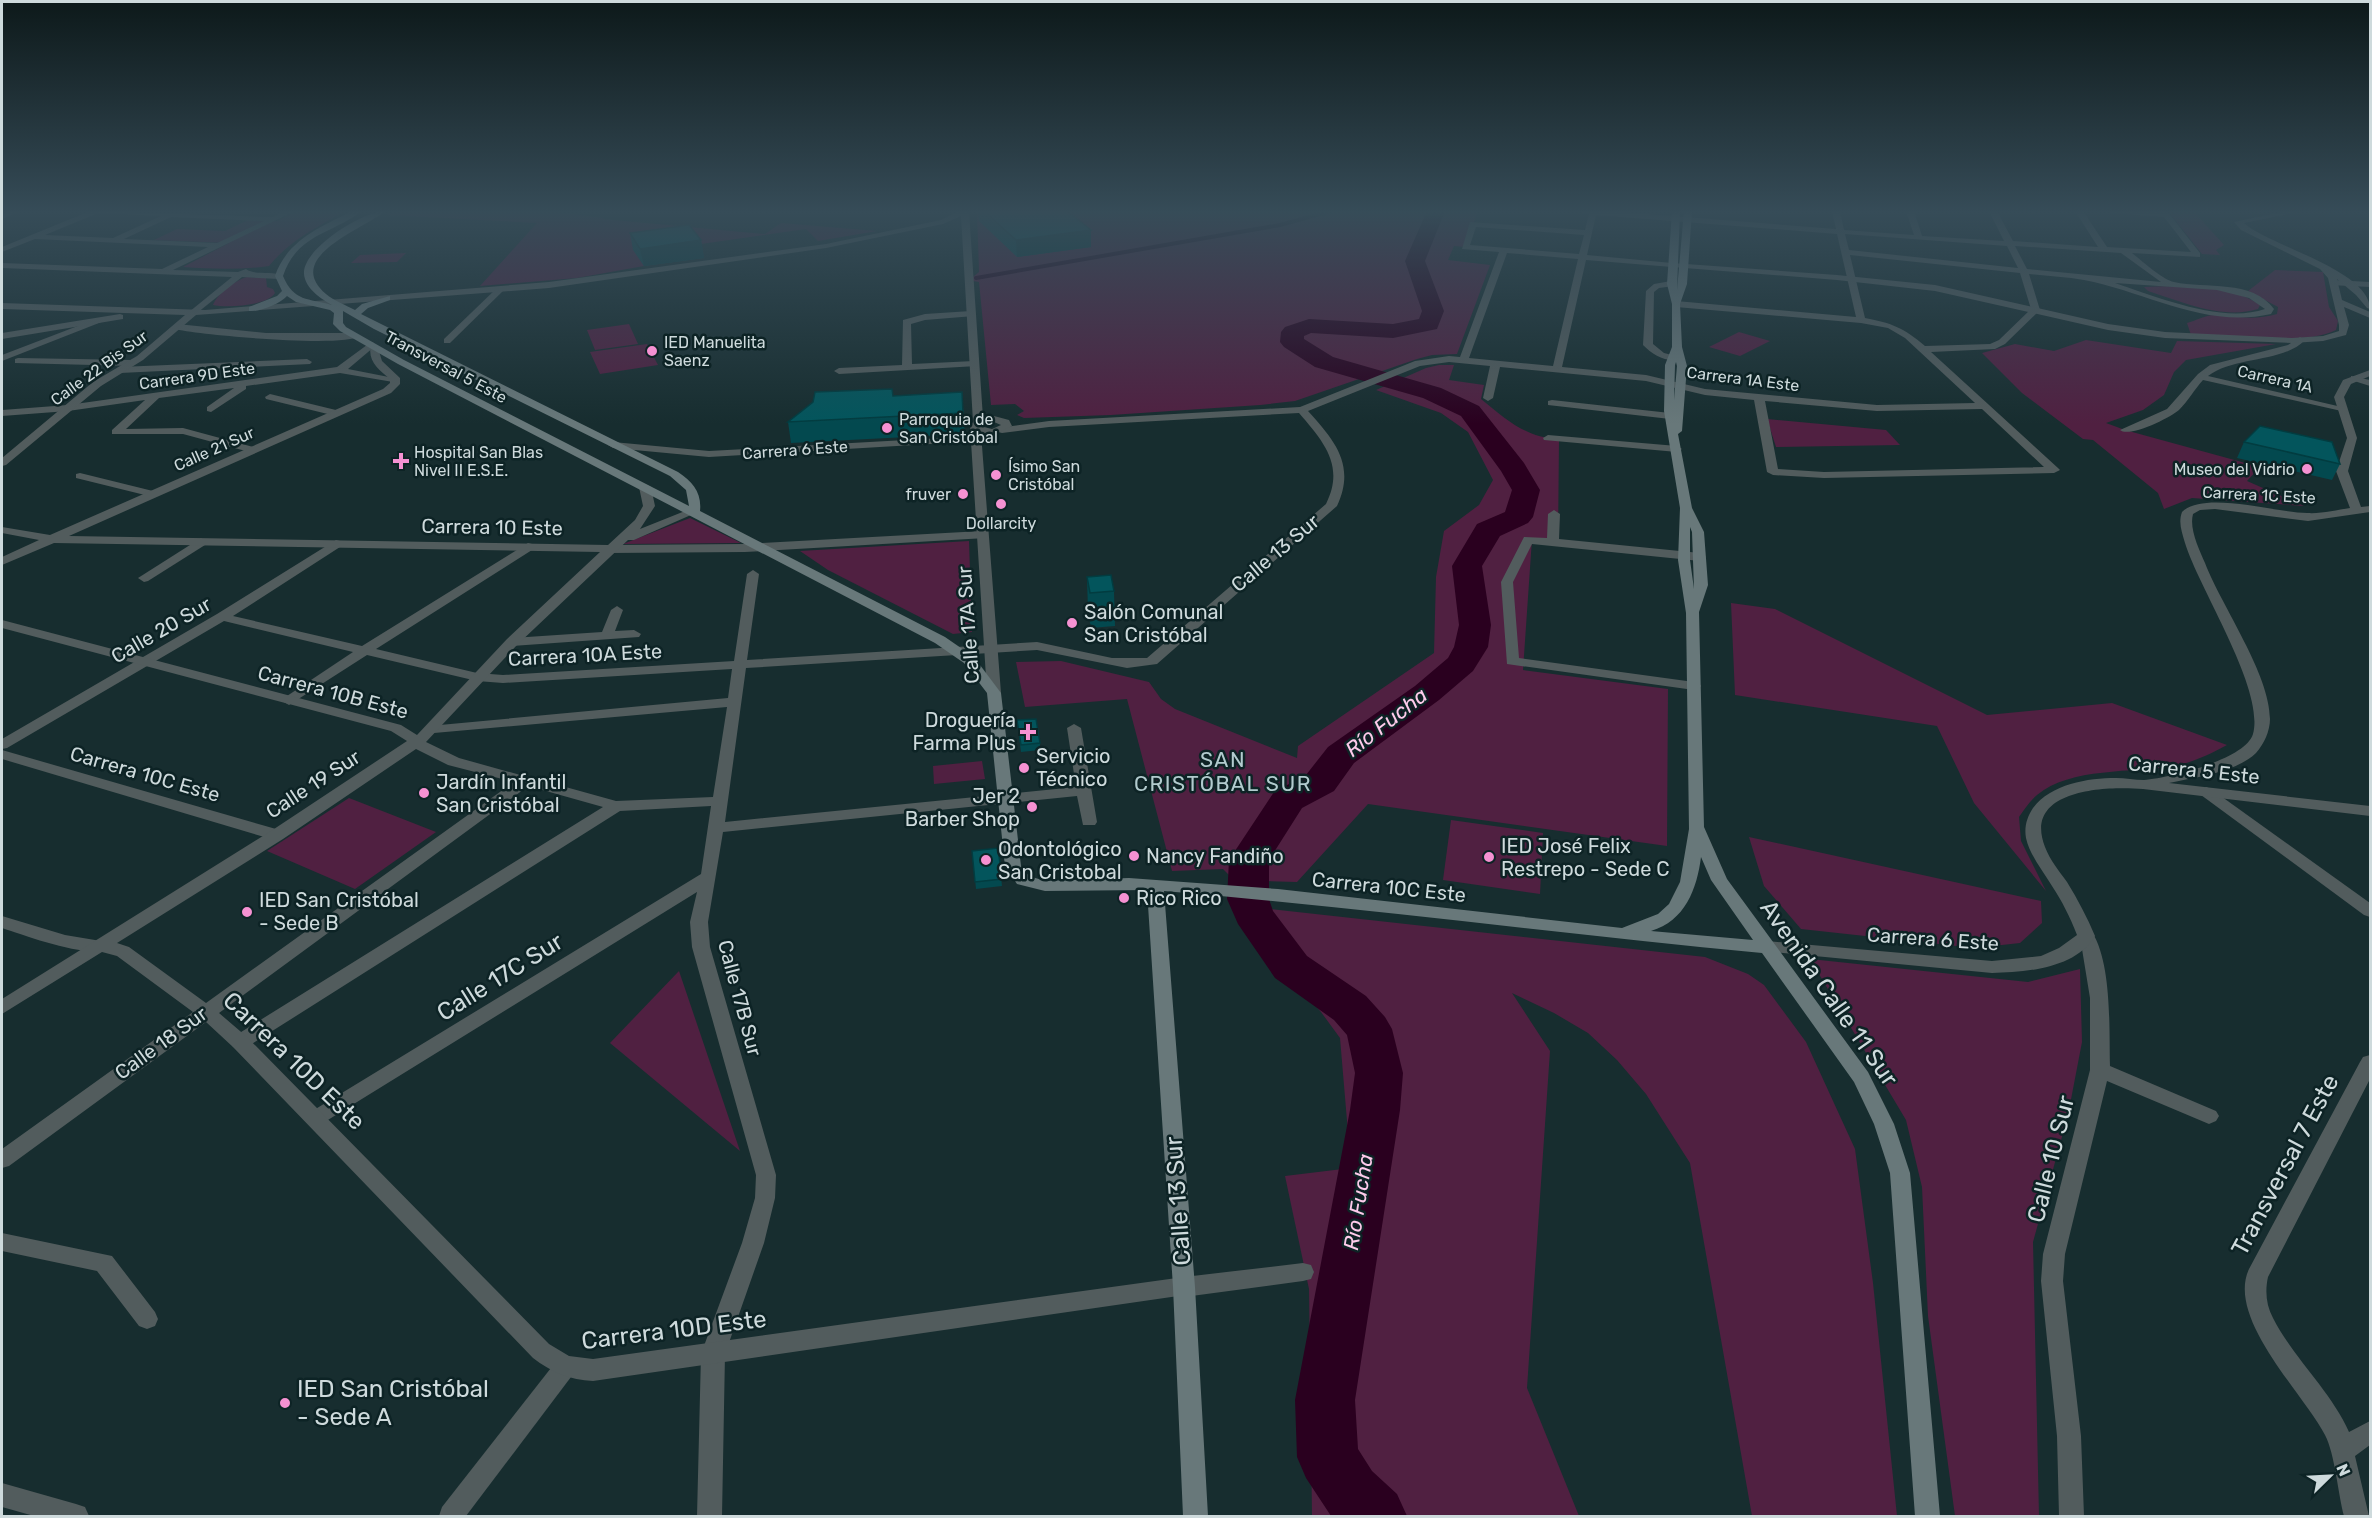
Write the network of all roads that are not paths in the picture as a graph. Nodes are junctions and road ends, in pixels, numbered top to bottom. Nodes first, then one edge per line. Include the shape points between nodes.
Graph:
1 (231, 282) edge
2 (282, 282) edge
3 (311, 282) edge
4 (576, 282) edge
5 (968, 282) edge
6 (1492, 282) edge
7 (1576, 282) edge
8 (1683, 282) edge
9 (1852, 282) edge
10 (1871, 282) edge
11 (2027, 282) edge
12 (2099, 282) edge
13 (2127, 282) edge
14 (2166, 282) edge
15 (2346, 282) edge
16 (2333, 283) joint
17 (1671, 284) joint
18 (2349, 284) junction
19 (2370, 285) edge
20 (2172, 286) junction
21 (501, 289) junction
22 (287, 290) junction
23 (387, 298) junction
24 (2337, 301) junction
25 (333, 303) junction
26 (1676, 304) junction
27 (310, 305) junction
28 (2370, 305) edge
29 (2, 306) edge
30 (252, 309) junction
31 (2036, 310) junction
32 (2356, 310) junction
33 (142, 312) junction
34 (192, 314) junction
35 (970, 314) junction
36 (355, 315) junction
37 (2370, 315) edge
38 (2342, 319) junction
39 (1861, 320) junction
40 (99, 321) junction
41 (177, 327) junction
42 (4, 334) edge
43 (355, 336) junction
44 (2300, 340) junction
45 (447, 341) dead end
46 (373, 346) junction
47 (1677, 347) junction
48 (1923, 349) junction
49 (2, 358) edge
50 (1673, 358) junction
51 (1464, 360) junction
52 (18, 361) dead end
53 (307, 362) dead end
54 (134, 363) junction
55 (1496, 363) junction
56 (974, 364) junction
57 (907, 368) junction
58 (1557, 369) junction
59 (120, 370) junction
60 (340, 370) junction
61 (839, 372) dead end
62 (2370, 373) edge
63 (321, 374) junction
64 (2201, 377) junction
65 (2354, 378) junction
66 (396, 381) junction
67 (2370, 383) edge
68 (1670, 384) junction
69 (244, 385) junction
70 (1681, 387) junction
71 (155, 397) junction
72 (1759, 397) junction
73 (1488, 398) dead end
74 (1552, 403) dead end
75 (1984, 406) junction
76 (977, 407) junction
77 (68, 408) junction
78 (211, 409) dead end
79 (1302, 410) junction
80 (2342, 410) junction
81 (2, 413) edge
82 (336, 413) junction
83 (1670, 416) junction
84 (999, 426) junction
85 (2125, 430) dead end
86 (978, 435) junction
87 (1548, 438) dead end
88 (613, 445) junction
89 (1676, 446) junction
90 (253, 450) junction
91 (2, 463) edge
92 (80, 476) dead end
93 (645, 487) junction
94 (153, 494) junction
95 (1686, 508) junction
96 (2370, 509) edge
97 (2356, 510) junction
98 (694, 512) junction
99 (1554, 514) dead end
100 (2, 530) edge
101 (982, 535) junction
102 (51, 539) junction
103 (201, 542) junction
104 (1553, 543) junction
105 (336, 544) junction
106 (528, 547) junction
107 (762, 547) junction
108 (609, 549) junction
109 (1684, 555) junction
110 (1700, 557) junction
111 (2, 561) edge
112 (753, 574) dead end
113 (144, 578) dead end
114 (617, 610) dead end
115 (1693, 613) junction
116 (222, 617) junction
117 (2, 624) edge
118 (634, 634) dead end
119 (607, 635) junction
120 (512, 642) junction
121 (991, 649) junction
122 (365, 650) junction
123 (957, 651) junction
124 (145, 662) junction
125 (740, 665) junction
126 (477, 677) junction
127 (1694, 686) junction
128 (994, 693) junction
129 (289, 701) junction
130 (734, 702) junction
131 (1074, 728) dead end
132 (434, 729) junction
133 (417, 742) junction
134 (2, 745) edge
135 (2, 754) edge
136 (526, 781) junction
137 (2140, 785) junction
138 (1085, 791) junction
139 (2206, 792) junction
140 (1006, 799) junction
141 (720, 801) junction
142 (616, 806) junction
143 (2370, 811) edge
144 (1089, 822) dead end
145 (1696, 827) junction
146 (716, 828) junction
147 (2033, 828) joint
148 (277, 835) junction
149 (1013, 867) joint
150 (709, 877) junction
151 (1155, 886) junction
152 (2370, 911) edge
153 (2, 922) edge
154 (1611, 933) junction
155 (2086, 936) junction
156 (101, 946) junction
157 (1767, 947) junction
158 (2, 1007) edge
159 (205, 1011) junction
160 (240, 1042) junction
161 (2370, 1062) edge
162 (2100, 1070) junction
163 (2209, 1116) dead end
164 (316, 1118) junction
165 (2, 1160) edge
166 (2, 1242) edge
167 (1303, 1272) dead end
168 (1184, 1287) junction
169 (147, 1319) dead end
170 (713, 1354) junction
171 (566, 1366) junction
172 (2370, 1432) edge
173 (2343, 1450) junction
174 (2, 1495) edge
175 (76, 1516) edge
176 (451, 1516) edge
177 (710, 1516) edge
178 (1195, 1516) edge
179 (1928, 1516) edge
180 (2071, 1516) edge
181 (2356, 1516) edge

1 - 34 street, Calle 22 Bis Sur
2 - 22 main road
3 - 25 main road, Transversal 5 Este
4 - 21 street
5 - 35 street, Calle 17A Sur
6 - 51 street
7 - 58 street
8 - 26 main road, Avenida Calle 11 Sur
9 - 39 street
10 - 31 street via 1936,288
11 - 31 street
12 - 20 street via 2196,310 2243,317 2270,309 2252,297 2216,288
13 - 20 street
14 - 20 street
15 - 18 street
16 - 18 street
16 - 24 street
17 - 26 main road, Avenida Calle 11 Sur
17 - 50 street via 1650,291 1648,345
18 - 19 street
18 - 28 street
21 - 23 street
21 - 45 street
22 - 27 main road
22 - 30 main road via 273,302
23 - 25 street
23 - 36 main road via 365,306
24 - 32 street
24 - 38 street
25 - 27 street
25 - 36 main road, Transversal 5 Este
26 - 39 street
26 - 47 main road, Avenida Calle 11 Sur
27 - 30 street
27 - 43 main road, Transversal 5 Este via 337,310 338,324
28 - 32 street
29 - 33 street
30 - 34 street
31 - 44 street via 2171,336
31 - 48 street via 1992,346
32 - 37 street
32 - 38 street
33 - 34 street
33 - 40 street
34 - 41 street, Calle 22 Bis Sur
35 - 56 street, Calle 17A Sur
35 - 57 street via 906,322
36 - 88 main road, Transversal 5 Este
38 - 44 street via 2343,333
39 - 48 street via 1891,326
40 - 42 street
40 - 49 street
41 - 43 street via 256,337
41 - 54 street, Calle 22 Bis Sur
43 - 46 main road, Transversal 5 Este
44 - 64 street via 2291,347 2213,368
46 - 60 street
46 - 66 street via 375,360
46 - 93 main road, Transversal 5 Este
47 - 50 main road, Avenida Calle 11 Sur
47 - 70 main road, Avenida Calle 11 Sur via 1682,366
48 - 75 street
50 - 68 main road, Avenida Calle 11 Sur
51 - 55 street, Carrera 1A Este
51 - 79 street, Carrera 1A Este via 1428,361
52 - 54 street
53 - 59 street
54 - 59 street, Calle 22 Bis Sur
55 - 58 street, Carrera 1A Este
55 - 73 street
56 - 57 street
56 - 76 street, Calle 17A Sur
57 - 61 street
58 - 68 street, Carrera 1A Este
59 - 77 street, Calle 22 Bis Sur
60 - 63 street, Carrera 9D Este
60 - 66 street, Carrera 9D Este
62 - 65 street
63 - 69 street, Carrera 9D Este
63 - 82 street via 270,397
64 - 80 street, Carrera 1A
64 - 85 street via 2170,412
65 - 67 street
65 - 80 street, Carrera 1A via 2340,392
66 - 82 street, Calle 21 Sur via 387,391
68 - 70 street, Carrera 1A Este
68 - 83 main road, Avenida Calle 11 Sur
69 - 71 street, Carrera 9D Este
69 - 78 street
70 - 72 street, Carrera 1A Este
70 - 89 main road, Avenida Calle 11 Sur
71 - 77 street, Carrera 9D Este
71 - 90 street via 116,432 183,431
72 - 75 street, Carrera 1A Este via 1877,408
72 - 75 street via 1773,472 1824,475 2054,470
74 - 83 street
76 - 84 street
76 - 86 street, Calle 17A Sur
77 - 81 street, Carrera 9D Este
77 - 91 street, Calle 22 Bis Sur
79 - 84 street
79 - 121 street, Calle 13 Sur via 1339,465 1340,486 1330,506 1152,661 1134,665 1056,647
80 - 97 street, Carrera 1A via 2352,438 2342,471
82 - 90 street, Calle 21 Sur
83 - 89 main road, Avenida Calle 11 Sur
84 - 86 street, Carrera 6 Este
84 - 86 street via 985,439
86 - 88 street, Carrera 6 Este via 709,454
86 - 101 street, Calle 17A Sur
87 - 89 street
88 - 98 main road, Transversal 5 Este via 683,479 695,496
89 - 95 main road, Avenida Calle 11 Sur
90 - 94 street, Calle 21 Sur
92 - 94 street
93 - 98 main road, Transversal 5 Este
93 - 108 street, Calle 19 Sur via 650,506 645,515
94 - 102 street, Calle 21 Sur
95 - 109 main road, Avenida Calle 11 Sur
95 - 110 main road, Avenida Calle 11 Sur via 1698,532
96 - 97 street, Carrera 1C Este
97 - 137 street, Carrera 1C Este via 2304,517 2192,508 2186,516 2197,561 2257,688 2262,728 2252,749 2239,757
98 - 107 main road, Transversal 5 Este
98 - 108 street, Calle 19 Sur via 638,533
99 - 104 street
100 - 102 street, Carrera 10 Este
101 - 107 street, Carrera 10 Este
101 - 121 street, Calle 17A Sur
102 - 103 street, Carrera 10 Este
102 - 111 street, Calle 21 Sur
103 - 105 street, Carrera 10 Este
103 - 113 street
104 - 109 street
104 - 127 street via 1528,540 1507,582 1512,661
105 - 106 street, Carrera 10 Este
105 - 116 street, Calle 20 Sur
106 - 108 street, Carrera 10 Este
106 - 122 street
107 - 108 street, Carrera 10 Este
107 - 123 main road, Transversal 5 Este
108 - 120 street, Calle 19 Sur
109 - 110 street
109 - 115 main road, Avenida Calle 11 Sur
110 - 115 main road, Avenida Calle 11 Sur via 1702,585
112 - 125 street, Calle 17B Sur
114 - 119 street
115 - 127 main road, Avenida Calle 11 Sur
116 - 122 street, Carrera 10A Este
116 - 124 street, Calle 20 Sur
117 - 124 street, Carrera 10B Este
118 - 119 street
119 - 120 street
120 - 126 street, Calle 19 Sur
121 - 123 street, Carrera 10A Este
121 - 128 street, Calle 17A Sur
122 - 126 street, Carrera 10A Este
122 - 129 street
123 - 125 street, Carrera 10A Este
123 - 128 main road, Transversal 5 Este via 978,669
124 - 129 street, Carrera 10B Este
124 - 134 street, Calle 20 Sur
125 - 126 street, Carrera 10A Este via 519,679
125 - 130 street, Calle 17B Sur
126 - 132 street, Calle 19 Sur
127 - 145 main road, Avenida Calle 11 Sur
128 - 140 main road, Calle 17A Sur
129 - 133 street, Carrera 10B Este via 396,728 411,734
130 - 132 street
130 - 141 street, Calle 17B Sur
131 - 138 street
132 - 133 street, Calle 19 Sur
133 - 136 street, Carrera 10B Este via 444,758
133 - 148 street, Calle 19 Sur
135 - 148 street, Carrera 10C Este
136 - 142 street, Carrera 10B Este
136 - 159 street, Calle 18 Sur
137 - 139 street, Carrera 5 Este
137 - 147 street, Carrera 5 Este via 2098,783 2065,791 2041,808
138 - 140 street
138 - 144 street
139 - 143 street, Carrera 5 Este
139 - 152 street
140 - 146 street
140 - 149 main road, Calle 17A Sur
141 - 142 street, Carrera 10B Este
141 - 146 street, Calle 17B Sur
142 - 160 street
145 - 154 main road via 1691,878 1677,909 1656,923
145 - 157 main road, Avenida Calle 11 Sur via 1719,880
146 - 150 street, Calle 17B Sur
147 - 155 street, Calle 10 Sur via 2042,857 2072,904
148 - 156 street, Calle 19 Sur
149 - 151 main road, Carrera 10C Este via 1023,880 1045,886
150 - 164 street, Calle 17C Sur
150 - 170 street, Calle 17B Sur via 699,922 701,947 766,1174 765,1198 753,1243
151 - 154 main road, Carrera 10C Este via 1278,895
151 - 168 main road, Calle 13 Sur
153 - 156 street, Carrera 10D Este via 64,941
154 - 157 main road, Carrera 10C Este
155 - 157 street, Carrera 6 Este via 2075,948 2044,962 2023,966 1992,967
155 - 162 street, Calle 10 Sur via 2099,998
156 - 158 street, Calle 19 Sur
156 - 159 street, Carrera 10D Este via 123,951
157 - 179 main road, Avenida Calle 11 Sur via 1861,1077 1891,1137 1900,1173
159 - 160 street, Carrera 10D Este
159 - 165 street, Calle 18 Sur
160 - 164 street, Carrera 10D Este
161 - 173 street, Transversal 7 Este via 2254,1286 2258,1312 2265,1326 2330,1420
162 - 163 street
162 - 180 street, Calle 10 Sur via 2054,1254 2052,1281 2069,1436
164 - 171 street, Carrera 10D Este via 541,1352
166 - 169 street via 104,1263
167 - 168 street, Carrera 10D Este
168 - 170 street, Carrera 10D Este
168 - 178 main road, Calle 13 Sur
170 - 171 street, Carrera 10D Este via 593,1370
170 - 177 street, Calle 17B Sur
171 - 176 street
172 - 173 street
173 - 181 street, Transversal 7 Este
174 - 175 street

